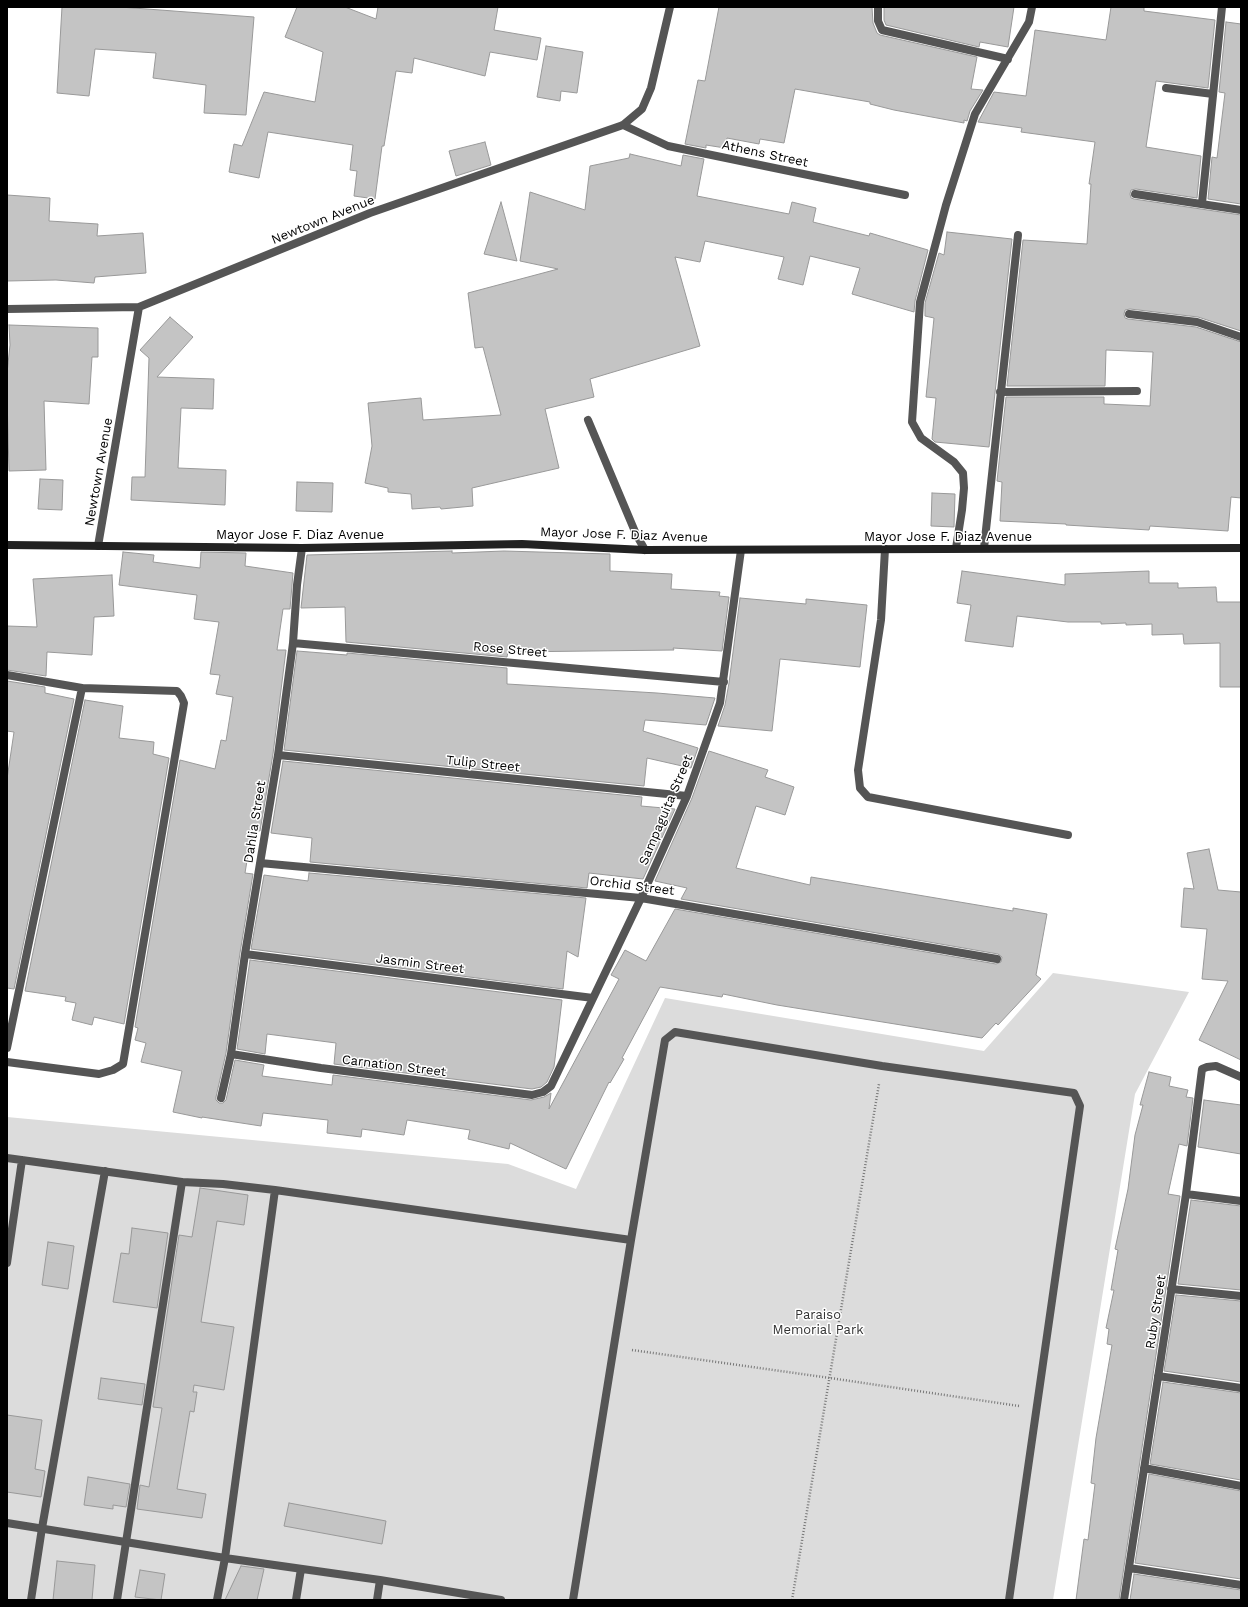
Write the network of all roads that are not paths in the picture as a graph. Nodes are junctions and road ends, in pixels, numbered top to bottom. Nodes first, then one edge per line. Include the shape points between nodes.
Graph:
1 (670, 7) edge
2 (878, 7) edge
3 (1032, 7) edge
4 (1222, 7) edge
5 (1008, 59) junction
6 (1166, 88) dead end
7 (1213, 94) junction
8 (623, 125) junction
9 (1135, 194) dead end
10 (905, 196) dead end
11 (1202, 203) junction
12 (1241, 210) edge
13 (1018, 235) dead end
14 (139, 307) junction
15 (7, 310) edge
16 (1129, 314) dead end
17 (1241, 337) edge
18 (1137, 391) dead end
19 (1000, 392) junction
20 (588, 420) dead end
21 (7, 545) edge
22 (98, 546) junction
23 (302, 548) junction
24 (956, 548) junction
25 (984, 548) junction
26 (1241, 548) edge
27 (884, 549) junction
28 (645, 550) junction
29 (741, 550) junction
30 (294, 643) junction
31 (7, 674) edge
32 (724, 682) junction
33 (82, 688) junction
34 (278, 755) junction
35 (687, 796) junction
36 (1068, 835) dead end
37 (260, 864) junction
38 (641, 898) junction
39 (245, 954) junction
40 (997, 959) dead end
41 (593, 998) junction
42 (7, 1048) edge
43 (231, 1054) junction
44 (7, 1062) edge
45 (1241, 1077) edge
46 (550, 1086) joint
47 (221, 1098) dead end
48 (7, 1158) edge
49 (22, 1160) junction
50 (105, 1171) junction
51 (182, 1182) junction
52 (275, 1190) junction
53 (1186, 1194) junction
54 (1241, 1202) edge
55 (631, 1240) junction
56 (7, 1263) edge
57 (1171, 1289) junction
58 (1241, 1296) edge
59 (1158, 1376) junction
60 (1241, 1388) edge
61 (1144, 1468) junction
62 (1241, 1486) edge
63 (7, 1523) edge
64 (42, 1528) junction
65 (125, 1542) junction
66 (225, 1558) junction
67 (1129, 1568) junction
68 (301, 1569) junction
69 (380, 1580) junction
70 (1241, 1585) edge
71 (31, 1600) edge
72 (117, 1600) edge
73 (217, 1600) edge
74 (296, 1600) edge
75 (377, 1600) edge
76 (501, 1600) edge
77 (573, 1600) edge
78 (1009, 1600) edge
79 (1124, 1600) edge

1 - 8 street, Newtown Avenue via 651,88 642,109
2 - 5 street via 878,22 882,30
3 - 5 street via 1029,22
4 - 7 street
5 - 24 street via 975,114 946,205 920,302 912,422 921,438 954,462 963,474 963,496
6 - 7 street
7 - 11 street
8 - 10 street, Athens Street via 668,146
8 - 14 street, Newtown Avenue via 370,213
9 - 11 street
11 - 12 street
13 - 19 street
14 - 15 street
14 - 22 street, Newtown Avenue
16 - 17 street via 1197,322
18 - 19 street
19 - 25 street
20 - 28 street
21 - 22 street, Mayor Jose F. Diaz Avenue
22 - 23 street, Mayor Jose F. Diaz Avenue
23 - 28 street, Mayor Jose F. Diaz Avenue via 522,544
23 - 30 street, Dahlia Street
24 - 25 street, Mayor Jose F. Diaz Avenue
24 - 27 street, Mayor Jose F. Diaz Avenue
25 - 26 street, Mayor Jose F. Diaz Avenue
27 - 29 street, Mayor Jose F. Diaz Avenue
27 - 36 street via 880,620 858,770 860,788 868,797
28 - 29 street, Mayor Jose F. Diaz Avenue
29 - 32 street, Sampaguita Street
30 - 32 street, Rose Street
30 - 34 street, Dahlia Street
31 - 33 street
32 - 35 street, Sampaguita Street via 720,704
33 - 42 street
33 - 44 street via 177,691 184,703 123,1064 99,1074
34 - 35 street, Tulip Street
34 - 37 street, Dahlia Street
35 - 38 street, Sampaguita Street
37 - 38 street, Orchid Street
37 - 39 street, Dahlia Street
38 - 40 street, Orchid Street
38 - 41 street, Sampaguita Street
39 - 41 street, Jasmin Street
39 - 43 street, Dahlia Street
41 - 46 street, Sampaguita Street
43 - 46 street, Carnation Street via 532,1096
43 - 47 street, Dahlia Street
45 - 53 street, Ruby Street via 1216,1066 1202,1069
48 - 49 street
49 - 50 street
49 - 56 street
50 - 51 street
50 - 64 street
51 - 52 street
51 - 65 street
52 - 55 street
52 - 66 street
53 - 54 street
53 - 57 street, Ruby Street
55 - 77 street
55 - 78 street via 665,1040 675,1032 882,1066 1074,1093 1080,1106
57 - 58 street
57 - 59 street, Ruby Street
59 - 60 street
59 - 61 street, Ruby Street
61 - 62 street
61 - 67 street, Ruby Street
63 - 64 street
64 - 65 street
64 - 71 street
65 - 66 street
65 - 72 street
66 - 68 street
66 - 73 street
67 - 70 street
67 - 79 street, Ruby Street
68 - 69 street
68 - 74 street
69 - 75 street
69 - 76 street

